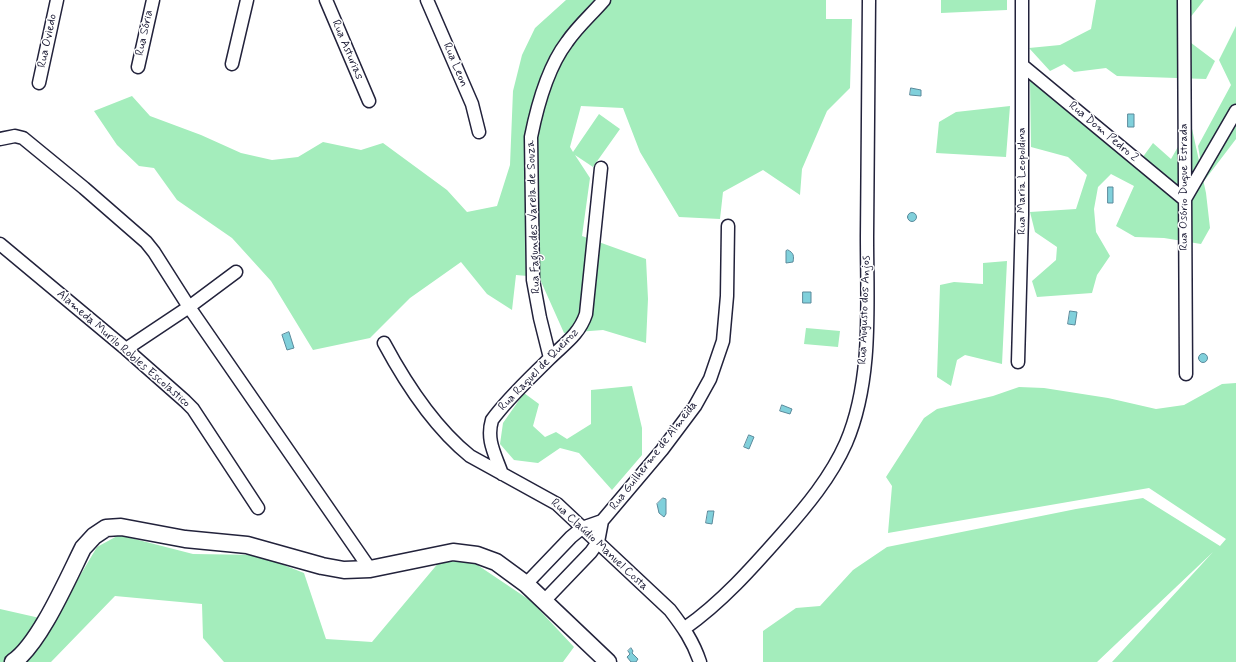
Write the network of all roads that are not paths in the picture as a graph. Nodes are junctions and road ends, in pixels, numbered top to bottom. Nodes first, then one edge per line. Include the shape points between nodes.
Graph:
1 (57, 0) edge
2 (153, 0) edge
3 (248, 0) edge
4 (326, 0) edge
5 (427, 0) edge
6 (604, 0) edge
7 (869, 0) edge
8 (1022, 0) edge
9 (1184, 0) edge
10 (232, 64) dead end
11 (1022, 65) junction
12 (138, 67) dead end
13 (39, 83) dead end
14 (369, 101) dead end
15 (1236, 111) edge
16 (479, 132) dead end
17 (0, 139) edge
18 (601, 168) dead end
19 (1185, 200) junction
20 (728, 226) dead end
21 (0, 244) edge
22 (236, 272) dead end
23 (189, 307) junction
24 (384, 343) dead end
25 (126, 349) junction
26 (550, 358) junction
27 (1018, 362) dead end
28 (1186, 374) dead end
29 (502, 474) junction
30 (258, 508) dead end
31 (602, 521) junction
32 (582, 528) junction
33 (598, 542) junction
34 (370, 569) junction
35 (526, 584) junction
36 (544, 601) junction
37 (685, 628) junction
38 (13, 662) edge
39 (608, 662) edge
40 (700, 662) edge

1 - 13 street, Rua Oviedo
2 - 12 street, Rua Sória
3 - 10 street
4 - 14 street, Rua Asturias
5 - 16 street, Rua Leon via 472,104
6 - 26 street, Rua Fagundes Varela de Souza via 567,41 555,60 534,118 531,137 534,280
7 - 37 street, Rua Augusto dos Anjos via 866,344 857,408 846,444 806,506 757,563 706,614
8 - 11 street, Rua Maria Leopoldina
9 - 19 street, Rua Osório Duque Estrada
11 - 19 street, Rua Dom Pedro 2
11 - 27 street, Rua Maria Leopoldina via 1022,215
15 - 19 street
17 - 23 street via 15,136 23,138 140,237 154,252
18 - 26 street, Rua Raquel de Queiroz via 586,314 582,326 575,335
19 - 28 street, Rua Osório Duque Estrada
20 - 31 street, Rua Guilherme de Almeida via 727,296 723,341 710,379 695,406 667,443
21 - 25 street, Alameda Murilo Robles Escolastico
22 - 23 street
23 - 25 street
23 - 34 street
24 - 29 street, Rua Claúdio Manuel Costa via 404,378 446,433 470,456
25 - 30 street, Alameda Murilo Robles Escolastico via 193,409
26 - 29 street, Rua Raquel de Queiroz via 492,420 490,441
29 - 32 street, Rua Claúdio Manuel Costa via 551,500
31 - 32 street, Rua Guilherme de Almeida
31 - 33 street, Rua Guilherme de Almeida
32 - 33 street, Rua Claúdio Manuel Costa
32 - 35 street
33 - 36 street via 580,565
33 - 37 street, Rua Claúdio Manuel Costa via 670,610
34 - 35 street via 453,552 477,555 496,562
34 - 38 street via 344,570 247,545 185,539 121,527 106,528 83,548 34,641
35 - 36 street
36 - 39 street
37 - 40 street, Rua Claúdio Manuel Costa

